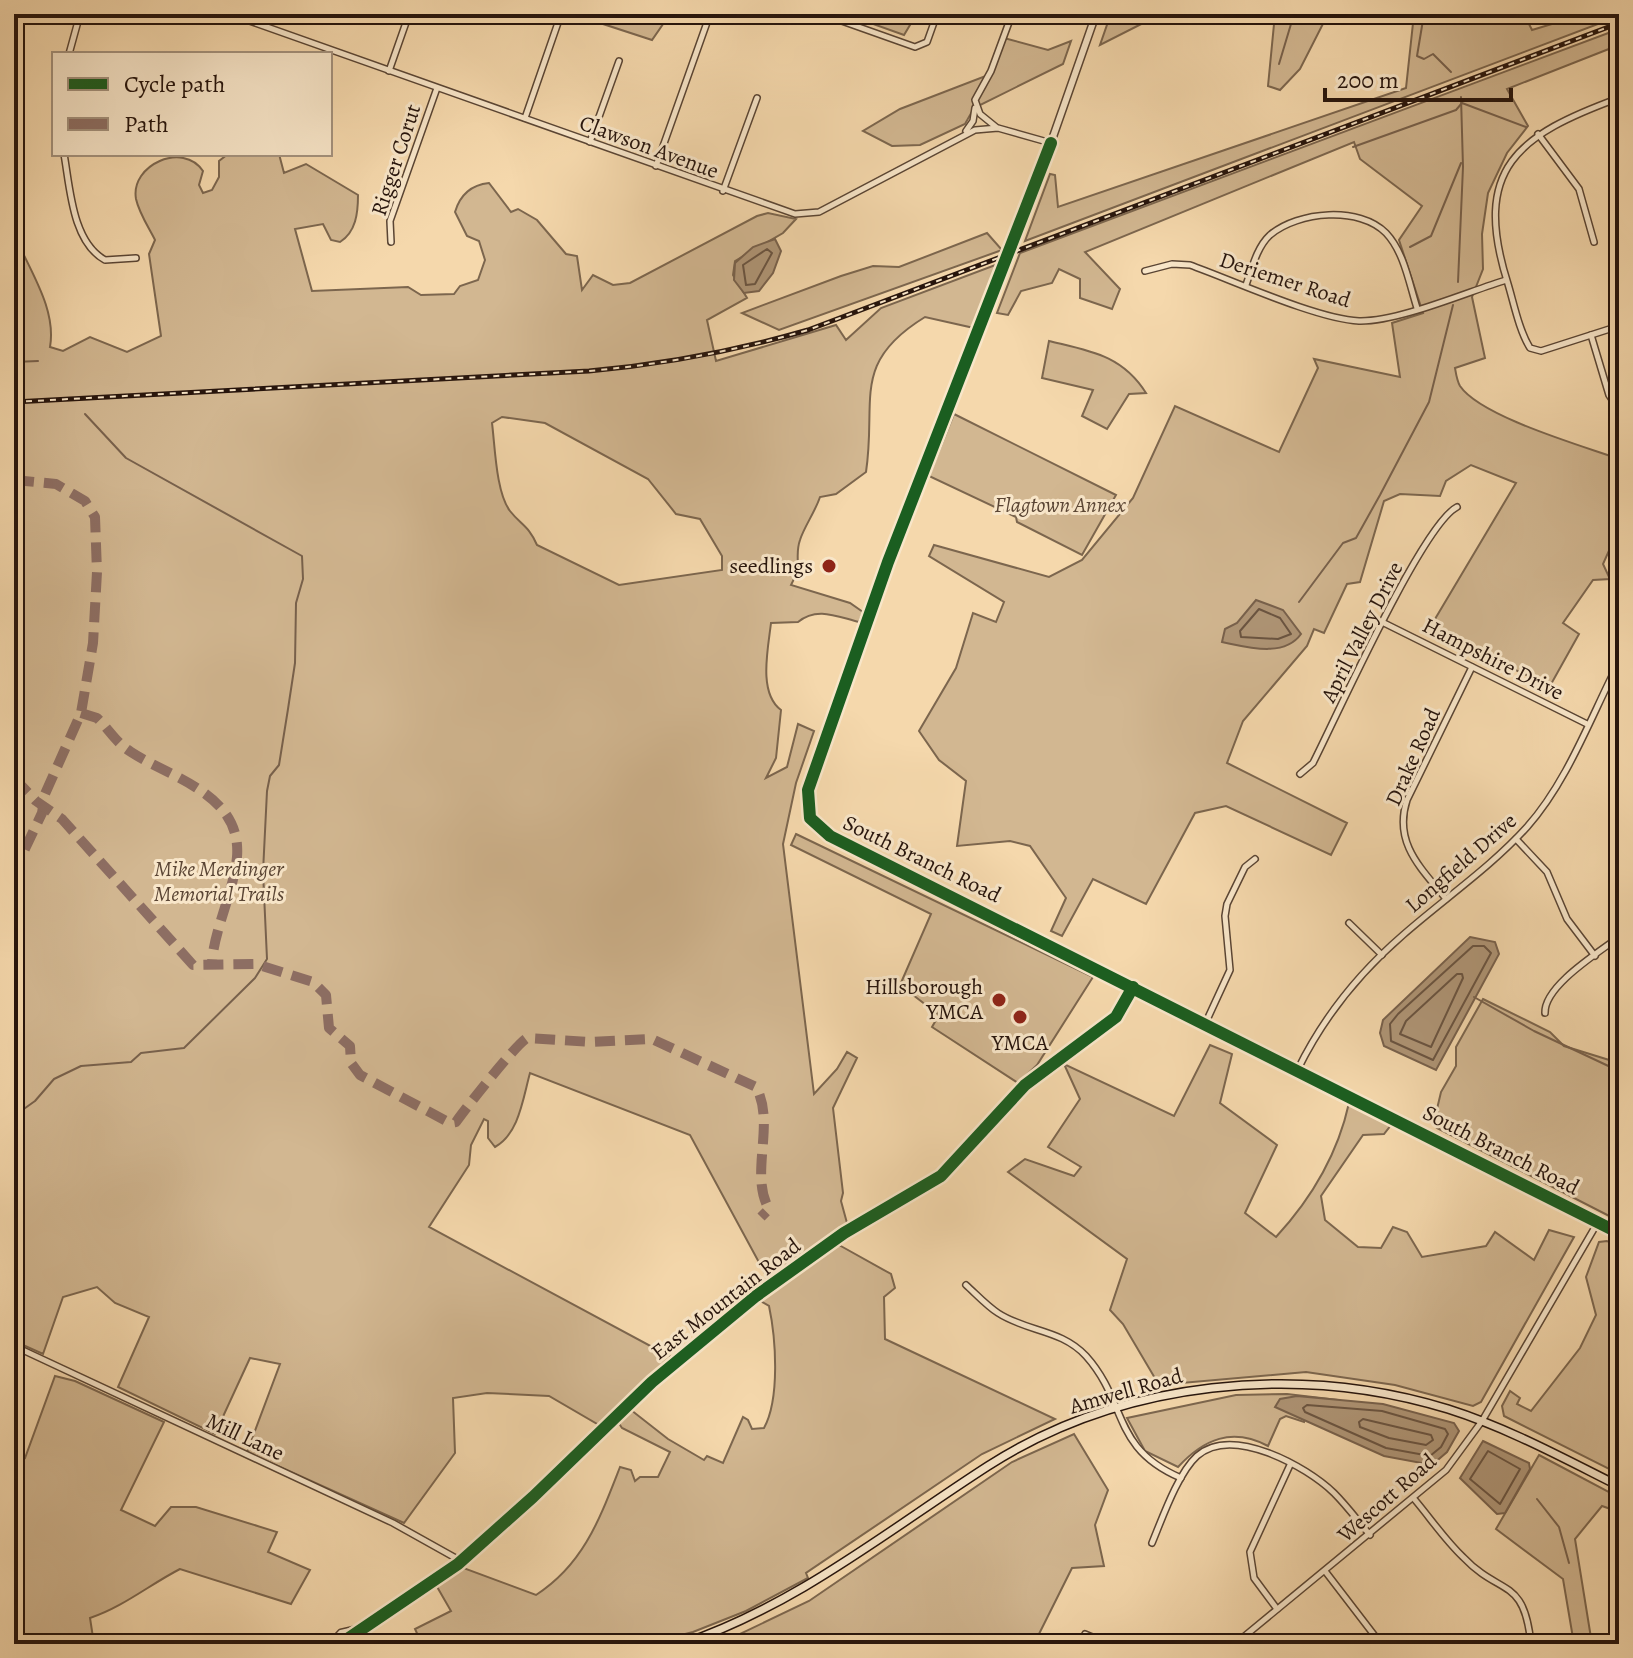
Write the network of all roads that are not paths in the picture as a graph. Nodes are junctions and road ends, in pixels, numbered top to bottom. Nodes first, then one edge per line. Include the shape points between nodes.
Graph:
1 (80, 14) edge
2 (230, 14) edge
3 (409, 14) edge
4 (561, 14) edge
5 (710, 14) edge
6 (822, 14) edge
7 (937, 14) edge
8 (1012, 14) edge
9 (1096, 14) edge
10 (70, 52) edge
11 (619, 61) dead end
12 (389, 71) junction
13 (437, 88) junction
14 (757, 98) dead end
15 (1619, 98) edge
16 (975, 107) junction
17 (525, 118) junction
18 (998, 128) junction
19 (964, 134) junction
20 (1538, 134) junction
21 (590, 142) junction
22 (1051, 143) junction
23 (64, 156) edge
24 (656, 166) junction
25 (723, 191) junction
26 (391, 242) dead end
27 (1594, 242) dead end
28 (136, 258) dead end
29 (1145, 271) dead end
30 (1506, 280) junction
31 (1246, 285) junction
32 (1417, 308) junction
33 (1619, 326) edge
34 (1591, 335) junction
35 (1619, 410) edge
36 (1457, 507) dead end
37 (1384, 623) junction
38 (1619, 662) edge
39 (1472, 667) junction
40 (1587, 724) junction
41 (1300, 774) dead end
42 (1516, 839) junction
43 (1255, 859) dead end
44 (1446, 899) junction
45 (1349, 923) dead end
46 (1619, 937) edge
47 (1382, 955) junction
48 (1595, 956) junction
49 (1133, 987) junction
50 (1545, 1013) dead end
51 (1206, 1022) junction
52 (1298, 1069) junction
53 (1598, 1222) junction
54 (1619, 1233) edge
55 (966, 1285) dead end
56 (14, 1346) edge
57 (1116, 1409) junction
58 (1482, 1421) junction
59 (1290, 1465) junction
60 (1181, 1478) junction
61 (1619, 1486) edge
62 (1415, 1500) junction
63 (1370, 1535) junction
64 (1152, 1543) dead end
65 (461, 1561) junction
66 (1325, 1571) junction
67 (1277, 1609) junction
68 (354, 1632) junction
69 (1085, 1634) dead end
70 (331, 1644) edge
71 (340, 1644) edge
72 (347, 1644) edge
73 (682, 1644) edge
74 (1109, 1644) edge
75 (1235, 1644) edge
76 (1381, 1644) edge
77 (1531, 1644) edge

1 - 10 street
2 - 12 street, Clawson Avenue
3 - 12 street
4 - 17 street
5 - 24 street
6 - 7 street via 922,47
8 - 16 street via 991,71 976,93
9 - 22 street, South Branch Road
11 - 21 street
12 - 13 street, Clawson Avenue
13 - 17 street, Clawson Avenue
13 - 26 street, Rigger Corut via 390,221
14 - 25 street
15 - 20 street
16 - 18 street
16 - 19 street
17 - 21 street, Clawson Avenue
18 - 19 street, Clawson Avenue
18 - 22 street, Clawson Avenue
19 - 25 street, Clawson Avenue via 819,212 782,212
20 - 27 street via 1579,189
20 - 30 street via 1508,169 1496,204 1496,241
21 - 24 street, Clawson Avenue
22 - 49 street, South Branch Road, bridge via 888,562 810,782 808,812 830,836
23 - 28 street via 87,244 105,260
24 - 25 street, Clawson Avenue
29 - 31 street, Deriemer Road via 1181,263
30 - 32 street, Deriemer Road
30 - 34 street via 1530,348 1541,351
31 - 32 street, Deriemer Road via 1347,320 1373,320
31 - 32 street via 1263,243 1279,229 1350,214 1378,226 1393,242
33 - 34 street
34 - 35 street via 1609,395
36 - 37 street, April Valley Drive via 1443,518
37 - 39 street, Hampshire Drive
37 - 41 street, April Valley Drive via 1313,763
38 - 40 street, Longfield Drive
39 - 40 street, Hampshire Drive
39 - 44 street, Drake Road via 1402,819 1409,852
40 - 42 street, Longfield Drive via 1547,802
42 - 44 street, Longfield Drive
42 - 48 street via 1547,872 1567,919
43 - 51 street via 1245,867 1227,904 1230,970
44 - 47 street, Longfield Drive
45 - 47 street
46 - 48 street
47 - 52 street, Longfield Drive via 1320,1026
48 - 50 street via 1555,989
49 - 51 street, South Branch Road
49 - 65 street, East Mountain Road via 1116,1017 1025,1085 941,1176 844,1233 712,1331
51 - 52 street, South Branch Road
52 - 53 street, South Branch Road
53 - 54 street, South Branch Road
53 - 58 street, Wescott Road
55 - 57 street via 998,1313 1073,1345 1091,1362
56 - 65 street, Mill Lane via 393,1523
57 - 58 main road, Amwell Road via 1218,1387 1307,1385 1405,1398
57 - 60 street via 1147,1461
57 - 73 main road, Amwell Road via 1017,1449 810,1586 742,1622
58 - 61 main road, Amwell Road
58 - 62 street, Wescott Road via 1446,1470
59 - 60 street via 1253,1447 1224,1443 1198,1456
59 - 63 street via 1335,1494
59 - 67 street via 1250,1552 1254,1578
60 - 64 street
62 - 63 street, Wescott Road
62 - 77 street via 1463,1558 1514,1591 1524,1605
63 - 66 street, Wescott Road
65 - 68 street, East Mountain Road
66 - 67 street, Wescott Road
66 - 76 street
67 - 75 street, Wescott Road
68 - 70 street, East Mountain Road via 341,1633
68 - 71 street, East Mountain Road
68 - 72 street
69 - 74 street

